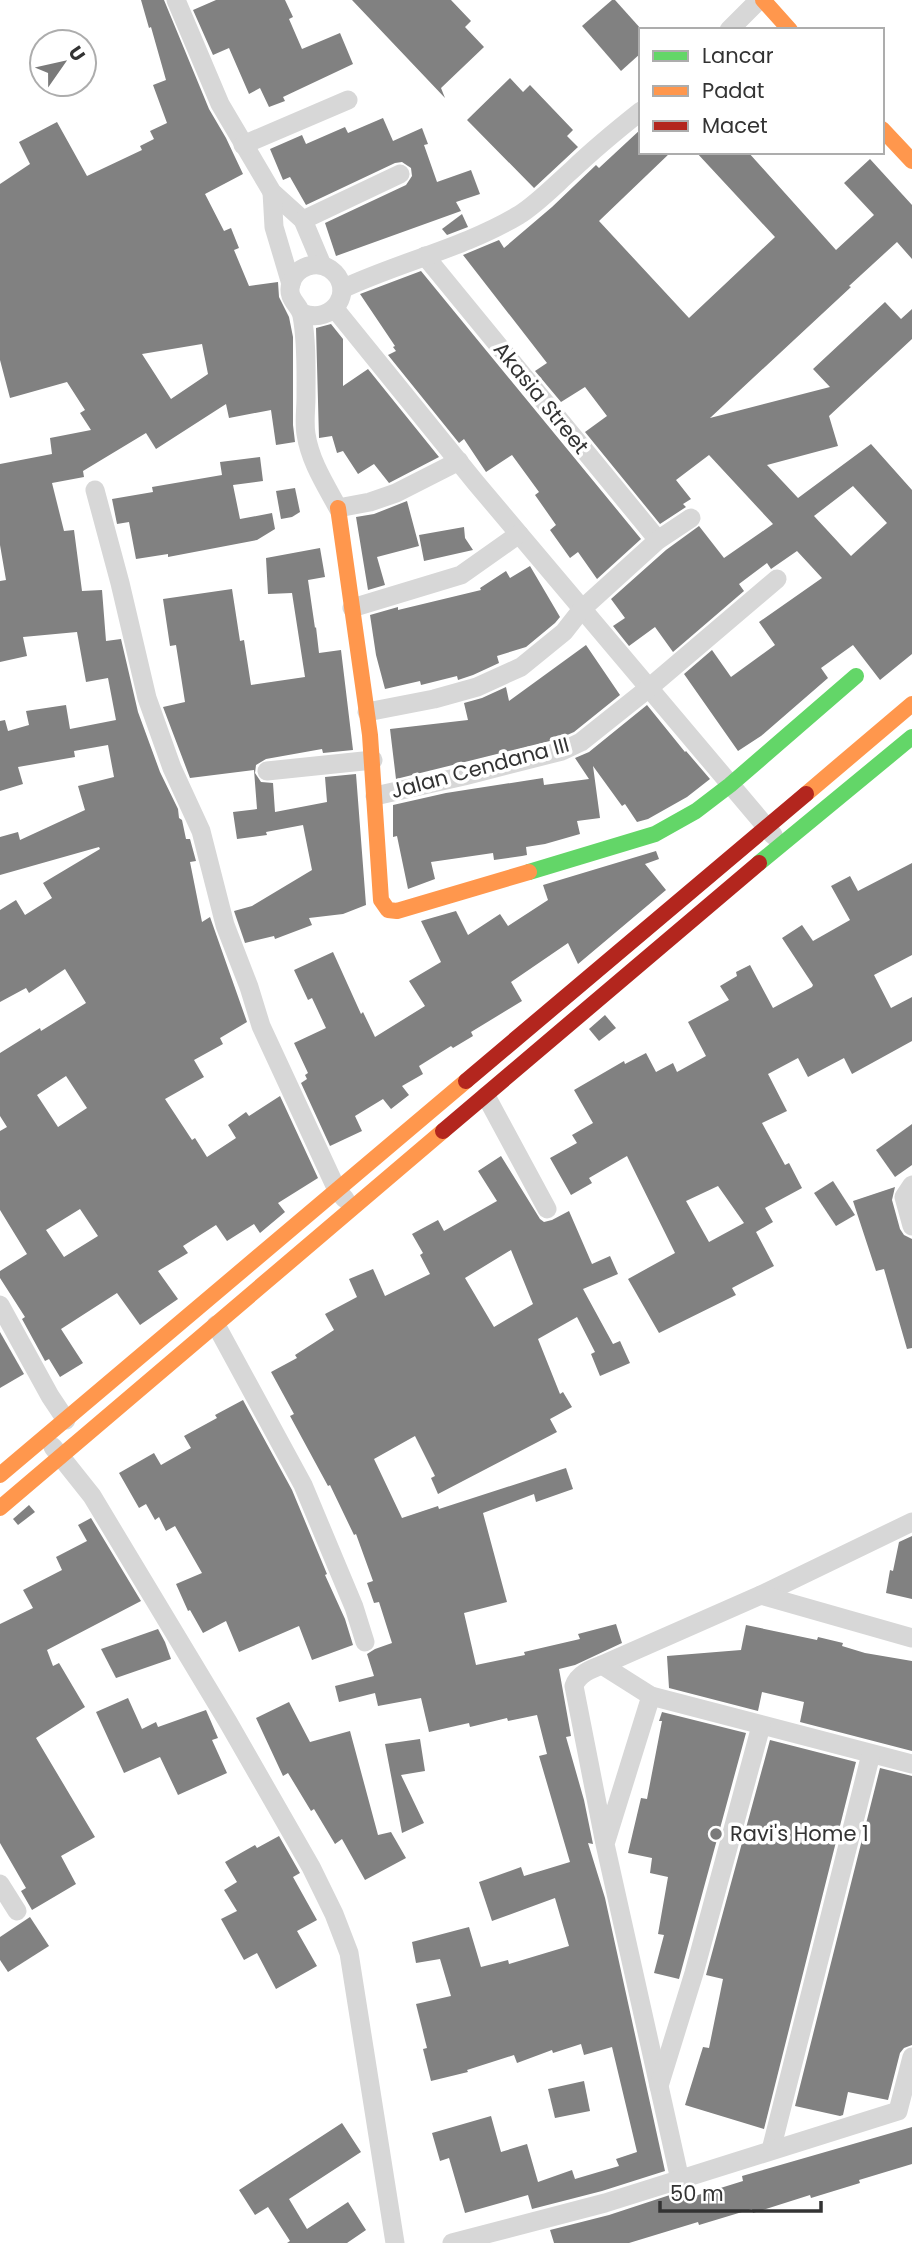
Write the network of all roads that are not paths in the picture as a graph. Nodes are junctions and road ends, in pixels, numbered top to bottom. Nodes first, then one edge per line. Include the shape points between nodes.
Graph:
1 (176, 0) edge
2 (761, 0) edge
3 (731, 28) edge
4 (788, 28) edge
5 (348, 100) dead end
6 (639, 113) edge
7 (884, 131) edge
8 (243, 145) junction
9 (912, 162) edge
10 (400, 174) dead end
11 (272, 191) junction
12 (303, 220) junction
13 (425, 256) junction
14 (322, 265) junction
15 (290, 284) junction
16 (342, 289) junction
17 (335, 309) junction
18 (302, 313) junction
19 (459, 461) junction
20 (95, 490) dead end
21 (338, 508) junction
22 (691, 517) dead end
23 (519, 534) junction
24 (658, 540) junction
25 (777, 579) dead end
26 (352, 608) junction
27 (582, 610) junction
28 (856, 676) dead end
29 (650, 687) junction
30 (912, 704) edge
31 (367, 712) junction
32 (912, 737) edge
33 (373, 760) junction
34 (267, 771) dead end
35 (735, 790) junction
36 (375, 796) junction
37 (760, 819) junction
38 (781, 844) junction
39 (486, 1096) junction
40 (912, 1185) edge
41 (337, 1190) junction
42 (547, 1209) dead end
43 (352, 1210) junction
44 (912, 1226) edge
45 (0, 1305) edge
46 (216, 1325) junction
47 (66, 1419) junction
48 (45, 1437) junction
49 (66, 1464) junction
50 (0, 1475) edge
51 (0, 1508) edge
52 (912, 1522) edge
53 (761, 1595) junction
54 (912, 1637) edge
55 (365, 1642) dead end
56 (602, 1665) junction
57 (651, 1696) junction
58 (761, 1726) junction
59 (872, 1754) junction
60 (912, 1764) edge
61 (604, 1843) junction
62 (0, 1884) edge
63 (17, 1911) dead end
64 (912, 2057) edge
65 (659, 2087) junction
66 (905, 2109) edge
67 (771, 2150) junction
68 (680, 2180) junction
69 (395, 2243) edge
70 (452, 2243) edge

1 - 8 street via 220,104
2 - 3 street
2 - 4 main road
5 - 8 street
6 - 13 street via 519,214
7 - 9 main road
8 - 11 street
10 - 12 street
11 - 12 street
11 - 15 street via 274,227
12 - 14 street
13 - 16 street
13 - 24 street, Akasia Street
14 - 15 street via 309,265 297,272
14 - 16 street via 332,270
15 - 18 street via 291,300
16 - 17 street
17 - 18 street via 319,317
17 - 19 street
18 - 21 street via 305,433 314,466
19 - 21 street via 396,493
19 - 23 street
20 - 41 street via 147,698 201,831 225,925 261,1026
21 - 26 main road
22 - 24 street
23 - 26 street via 461,575
23 - 27 street
24 - 27 street
25 - 29 street, Jalan Cendana III
26 - 31 main road
27 - 29 street
27 - 31 street via 564,632 521,667 477,687
28 - 35 main road
29 - 35 street
29 - 36 street, Jalan Cendana III via 581,742 562,751
30 - 37 main road
31 - 33 main road
32 - 38 main road
33 - 34 street
33 - 36 main road
35 - 36 main road via 655,834 392,912 382,900
35 - 37 street
37 - 38 street
37 - 41 main road
38 - 39 main road
39 - 42 street
39 - 43 main road
40 - 44 street via 904,1197
41 - 43 street
41 - 47 main road
43 - 46 main road
45 - 47 street
46 - 49 main road
46 - 55 street via 303,1485
47 - 48 main road
48 - 49 street
48 - 50 main road
49 - 51 main road
49 - 69 street via 92,1496 228,1722 334,1914 349,1953
52 - 53 street
53 - 54 street
53 - 56 street
56 - 57 street
56 - 61 street via 576,1679 574,1686
57 - 58 street
57 - 61 street
58 - 59 street
58 - 65 street
59 - 60 street
59 - 67 street
61 - 65 street
62 - 63 street
64 - 66 street
65 - 68 street
66 - 67 street
67 - 68 street
68 - 70 street

